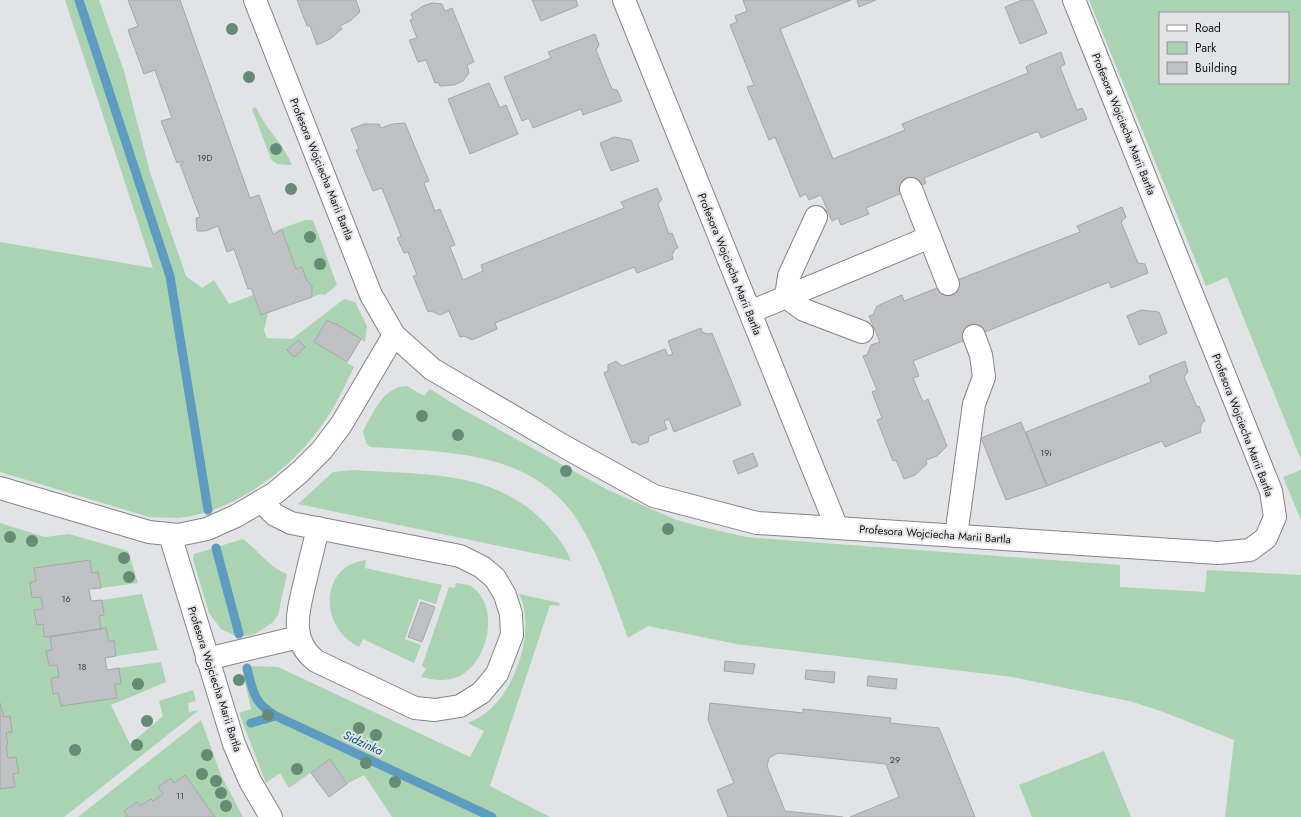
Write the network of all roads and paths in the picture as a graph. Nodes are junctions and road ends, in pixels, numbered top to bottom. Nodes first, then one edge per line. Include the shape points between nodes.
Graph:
1 (255, 0) edge
2 (624, 0) edge
3 (1074, 0) edge
4 (911, 189) dead end
5 (816, 217) dead end
6 (930, 237) junction
7 (948, 284) dead end
8 (786, 297) junction
9 (750, 312) junction
10 (862, 332) dead end
11 (394, 335) junction
12 (974, 336) dead end
13 (0, 488) edge
14 (261, 501) junction
15 (318, 528) junction
16 (837, 528) junction
17 (170, 535) junction
18 (956, 536) junction
19 (299, 637) junction
20 (207, 659) junction
21 (271, 817) edge

1 - 11 street, Profesora Wojciecha Marii Bartla via 371,295
2 - 9 street, Profesora Wojciecha Marii Bartla
3 - 18 street, Profesora Wojciecha Marii Bartla via 1271,491 1275,517 1266,538 1250,550 1218,553
4 - 6 street
5 - 8 street via 789,276
6 - 7 street
6 - 8 street
8 - 9 street
8 - 10 street via 804,310
9 - 16 street, Profesora Wojciecha Marii Bartla
11 - 14 street via 331,439 300,472
11 - 16 street, Profesora Wojciecha Marii Bartla via 432,369 654,496 757,523
12 - 18 street via 981,355 984,377 974,404
13 - 17 street via 141,530
14 - 15 street via 280,519
14 - 17 street via 207,529
15 - 19 street via 298,614
15 - 19 street via 460,556 482,567 495,578 505,595 511,614 512,635 498,674 481,693 460,706 435,710 415,708 316,661 308,655
16 - 18 street, Profesora Wojciecha Marii Bartla
17 - 20 street, Profesora Wojciecha Marii Bartla
19 - 20 street
20 - 21 street, Profesora Wojciecha Marii Bartla via 238,753 256,794

